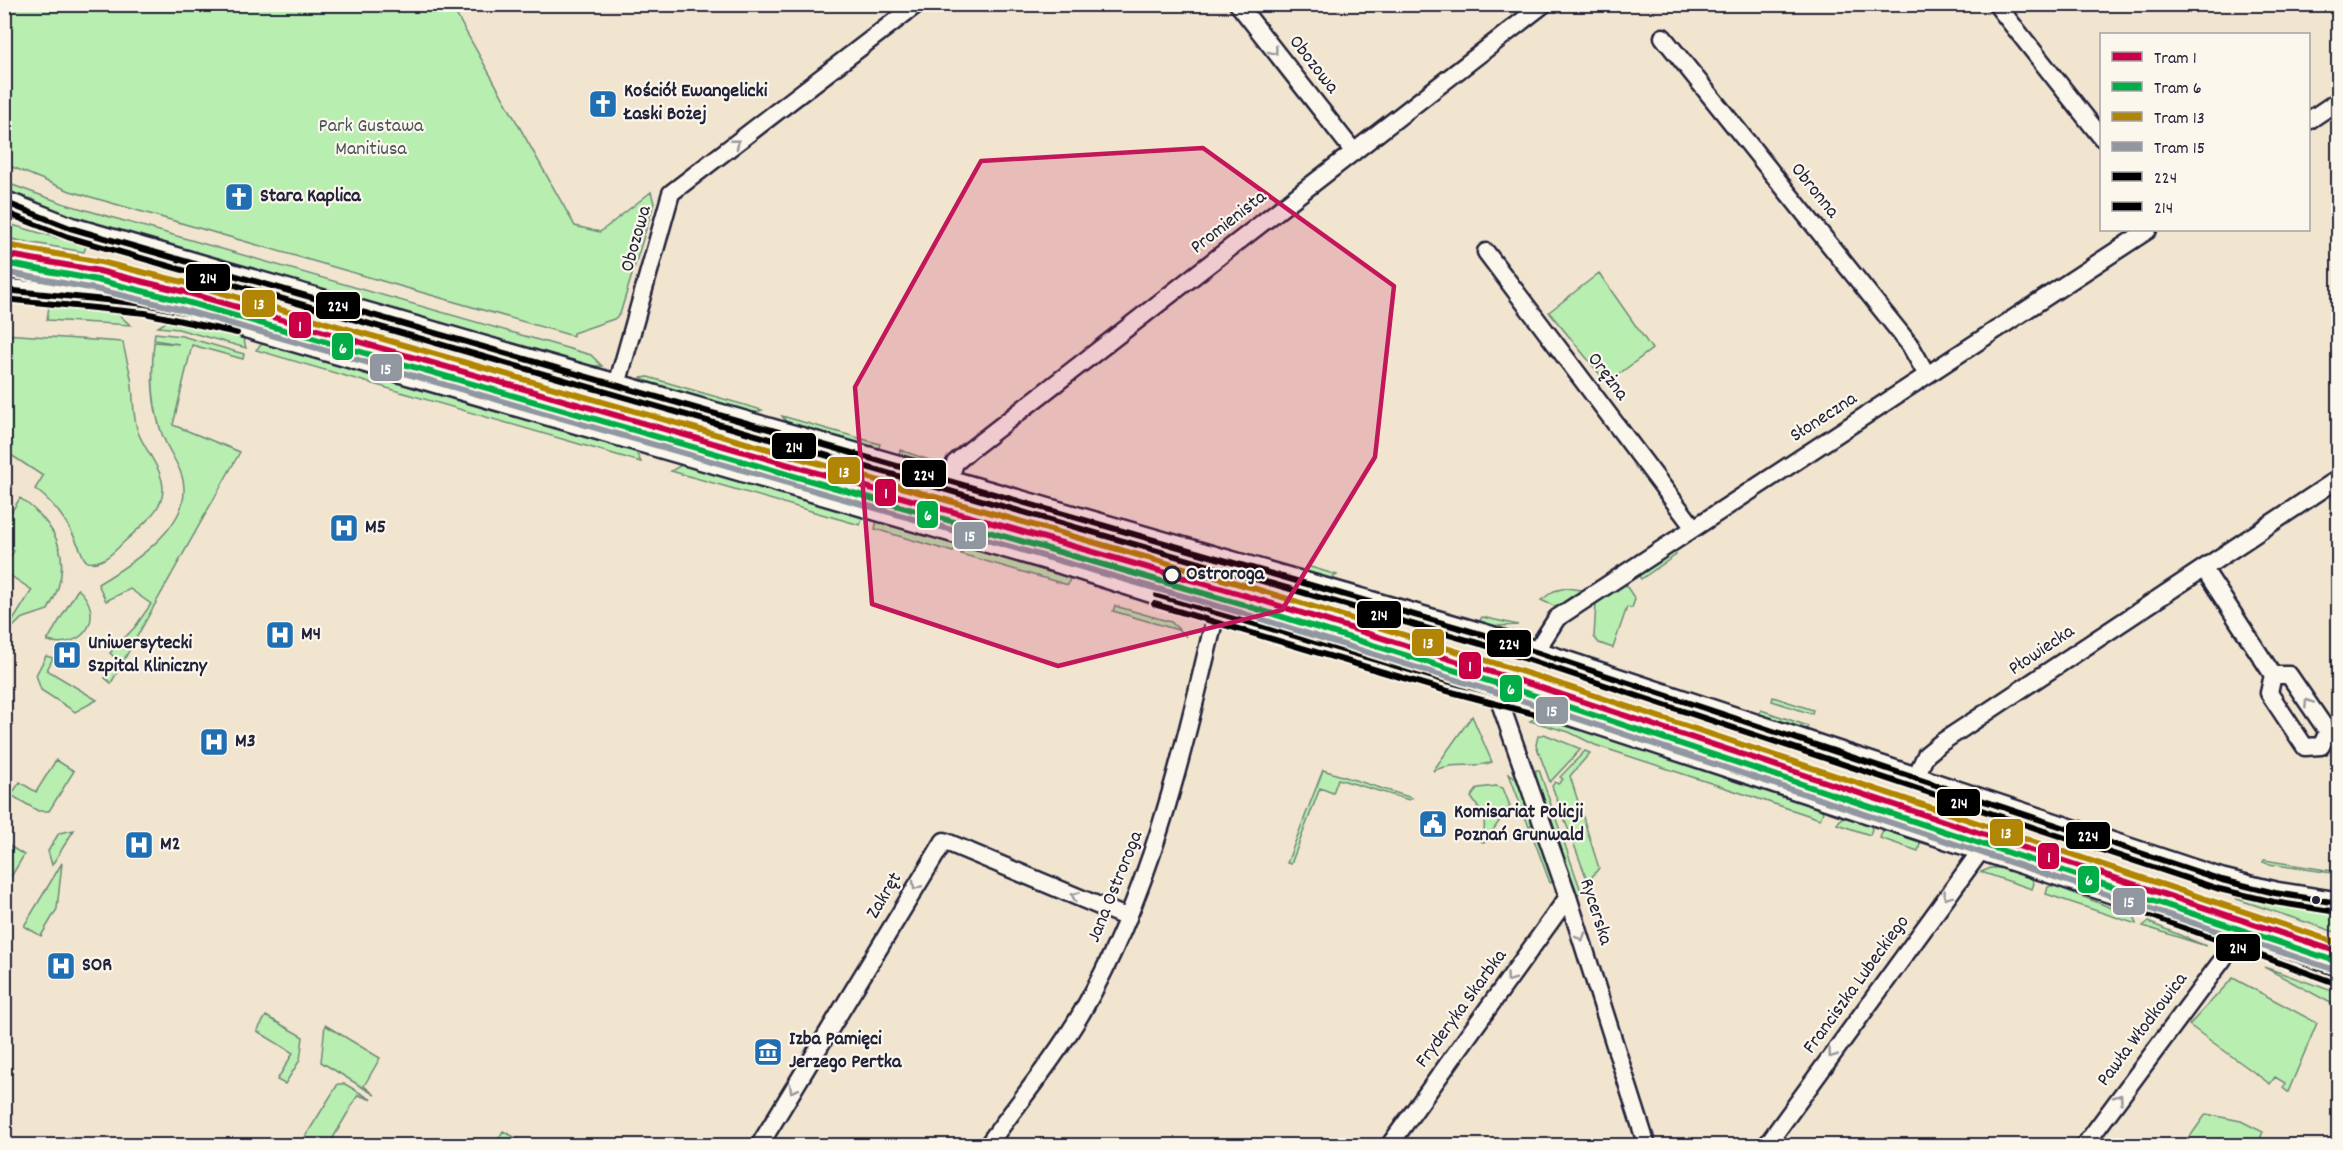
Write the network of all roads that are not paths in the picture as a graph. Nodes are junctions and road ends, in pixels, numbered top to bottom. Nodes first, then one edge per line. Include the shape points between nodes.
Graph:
1 (917, 4) edge
2 (1238, 4) edge
3 (1544, 4) edge
4 (1996, 4) edge
5 (1663, 37) dead end
6 (2338, 101) edge
7 (2310, 120) edge
8 (2100, 135) edge
9 (1354, 152) junction
10 (4, 202) edge
11 (2146, 231) edge
12 (1486, 252) dead end
13 (4, 290) edge
14 (1927, 375) junction
15 (616, 385) junction
16 (2338, 479) edge
17 (948, 481) junction
18 (1074, 519) junction
19 (1694, 528) junction
20 (1062, 563) junction
21 (2204, 569) junction
22 (1216, 613) junction
23 (1538, 654) junction
24 (2272, 675) dead end
25 (1497, 694) junction
26 (1915, 778) junction
27 (1982, 849) junction
28 (1568, 897) junction
29 (2338, 903) edge
30 (1128, 918) junction
31 (2230, 937) junction
32 (2338, 975) edge
33 (759, 1146) edge
34 (987, 1146) edge
35 (1389, 1146) edge
36 (1647, 1146) edge
37 (1766, 1146) edge
38 (2084, 1146) edge

15 -> 1 street, Obozowa via 671,193
2 -> 9 street, Obozowa
3 - 9 street, Promienista
4 - 8 street
5 - 14 street, Obronna via 1910,345
6 - 7 street
9 - 17 street, Promienista via 970,450 955,463
10 - 15 street via 70,228
11 - 14 street, Słoneczna
12 - 19 street, Orężna
13 - 20 street via 146,304 223,320
14 - 19 street, Słoneczna
15 - 17 street
16 - 21 street, Płowiecka
17 - 18 street
18 - 20 street
18 - 23 street via 1309,584
19 - 23 street, Słoneczna via 1557,618
20 - 22 street
21 - 24 street
21 - 26 street, Płowiecka via 1942,742 1926,755
22 - 25 street
22 - 30 street, Jana Ostroroga via 1165,816
23 - 26 street
25 - 27 street
25 - 28 street, Rycerska
26 - 29 street via 2231,883
27 - 31 street via 2136,900
27 -> 37 street, Franciszka Lubeckiego
28 -> 35 street, Fryderyka Skarbka
28 -> 36 street, Rycerska
30 -> 33 street, Zakręt via 944,841
30 - 34 street, Jana Ostroroga via 1080,1014
31 - 32 street
38 -> 31 street, Pawła Włodkowica via 2223,959

